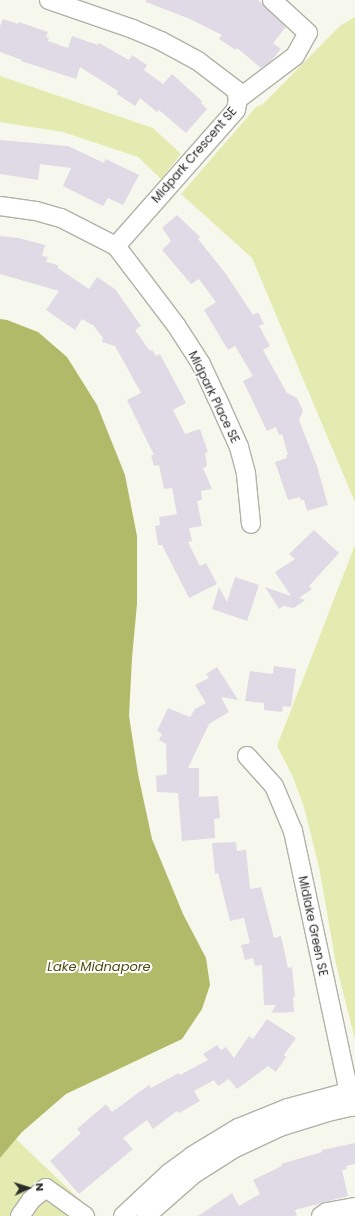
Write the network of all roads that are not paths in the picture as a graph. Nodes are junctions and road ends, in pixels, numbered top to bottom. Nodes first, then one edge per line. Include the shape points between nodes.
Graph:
1 (49, 0) edge
2 (272, 0) edge
3 (238, 99) junction
4 (0, 206) edge
5 (116, 246) junction
6 (252, 524) dead end
7 (248, 756) dead end
8 (353, 1099) edge
9 (355, 1207) edge
10 (76, 1214) edge
11 (20, 1216) edge
12 (123, 1216) edge
13 (146, 1216) edge
14 (321, 1216) edge

1 - 3 street, Midpark Crescent SE via 161,41 198,61 228,82 236,90
2 - 3 street via 308,34 295,56
3 - 5 street, Midpark Crescent SE via 232,115
4 - 5 street via 36,211 61,218
5 - 6 street, Midpark Place SE via 176,325 201,364 239,447 246,474
7 - 8 street, Midlake Green SE via 274,786 293,831
8 - 12 street via 288,1108 238,1128 169,1173
8 - 13 street via 235,1148 194,1174
9 - 14 street via 327,1212
10 - 11 street via 46,1188 31,1200

